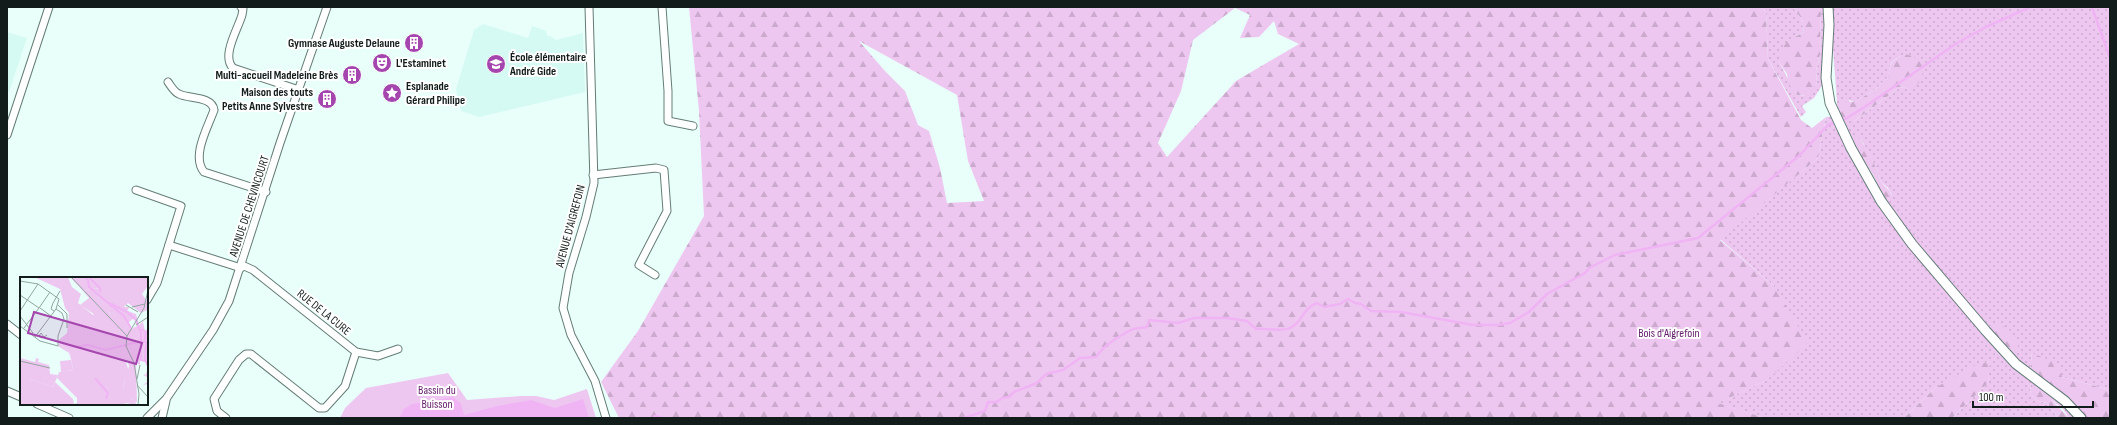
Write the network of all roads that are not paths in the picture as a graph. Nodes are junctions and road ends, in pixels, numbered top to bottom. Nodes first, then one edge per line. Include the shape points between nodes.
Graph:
1 (49, 7) edge
2 (241, 7) edge
3 (327, 7) edge
4 (589, 7) edge
5 (662, 7) edge
6 (1828, 7) edge
7 (168, 82) dead end
8 (299, 90) junction
9 (693, 126) dead end
10 (7, 135) edge
11 (593, 175) junction
12 (136, 190) dead end
13 (266, 192) junction
14 (169, 245) junction
15 (241, 266) junction
16 (654, 275) dead end
17 (148, 298) edge
18 (7, 324) edge
19 (20, 334) edge
20 (398, 349) dead end
21 (356, 352) junction
22 (7, 391) edge
23 (20, 397) edge
24 (166, 399) junction
25 (39, 405) edge
26 (69, 418) edge
27 (147, 418) edge
28 (162, 418) edge
29 (226, 418) edge
30 (606, 418) edge
31 (2081, 418) edge

1 - 10 street
2 - 8 street via 242,15 228,58 230,65
3 - 8 street, AVENUE DE CHEVINCOURT
4 - 11 street, AVENUE D'AIGREFOIN
5 - 9 street via 668,121
6 - 31 street via 1826,78 1830,103 1878,196 1912,244 1991,337 2016,364 2065,401
7 - 13 street via 178,94 209,102 214,106 199,153 199,165 204,172
8 - 13 street, AVENUE DE CHEVINCOURT
11 - 16 street via 656,168 664,170 667,210 638,265
11 - 30 street, AVENUE D'AIGREFOIN via 594,183 565,288 563,308 571,335 594,381
12 - 14 street via 182,206
13 - 15 street, AVENUE DE CHEVINCOURT
14 - 15 street, RUE DE LA CURE
14 - 17 street via 157,283
15 - 21 street, RUE DE LA CURE via 253,270
15 - 24 street, AVENUE DE CHEVINCOURT via 230,301 214,330
18 - 19 street
20 - 21 street, RUE DE LA CURE via 378,356
21 - 29 street via 345,386 325,408 319,408 251,354 246,354 239,360 214,399 217,411
22 - 23 street
24 - 27 street, AVENUE DE CHEVINCOURT
24 - 28 street, AVENUE DE CHEVINCOURT
25 - 26 street

